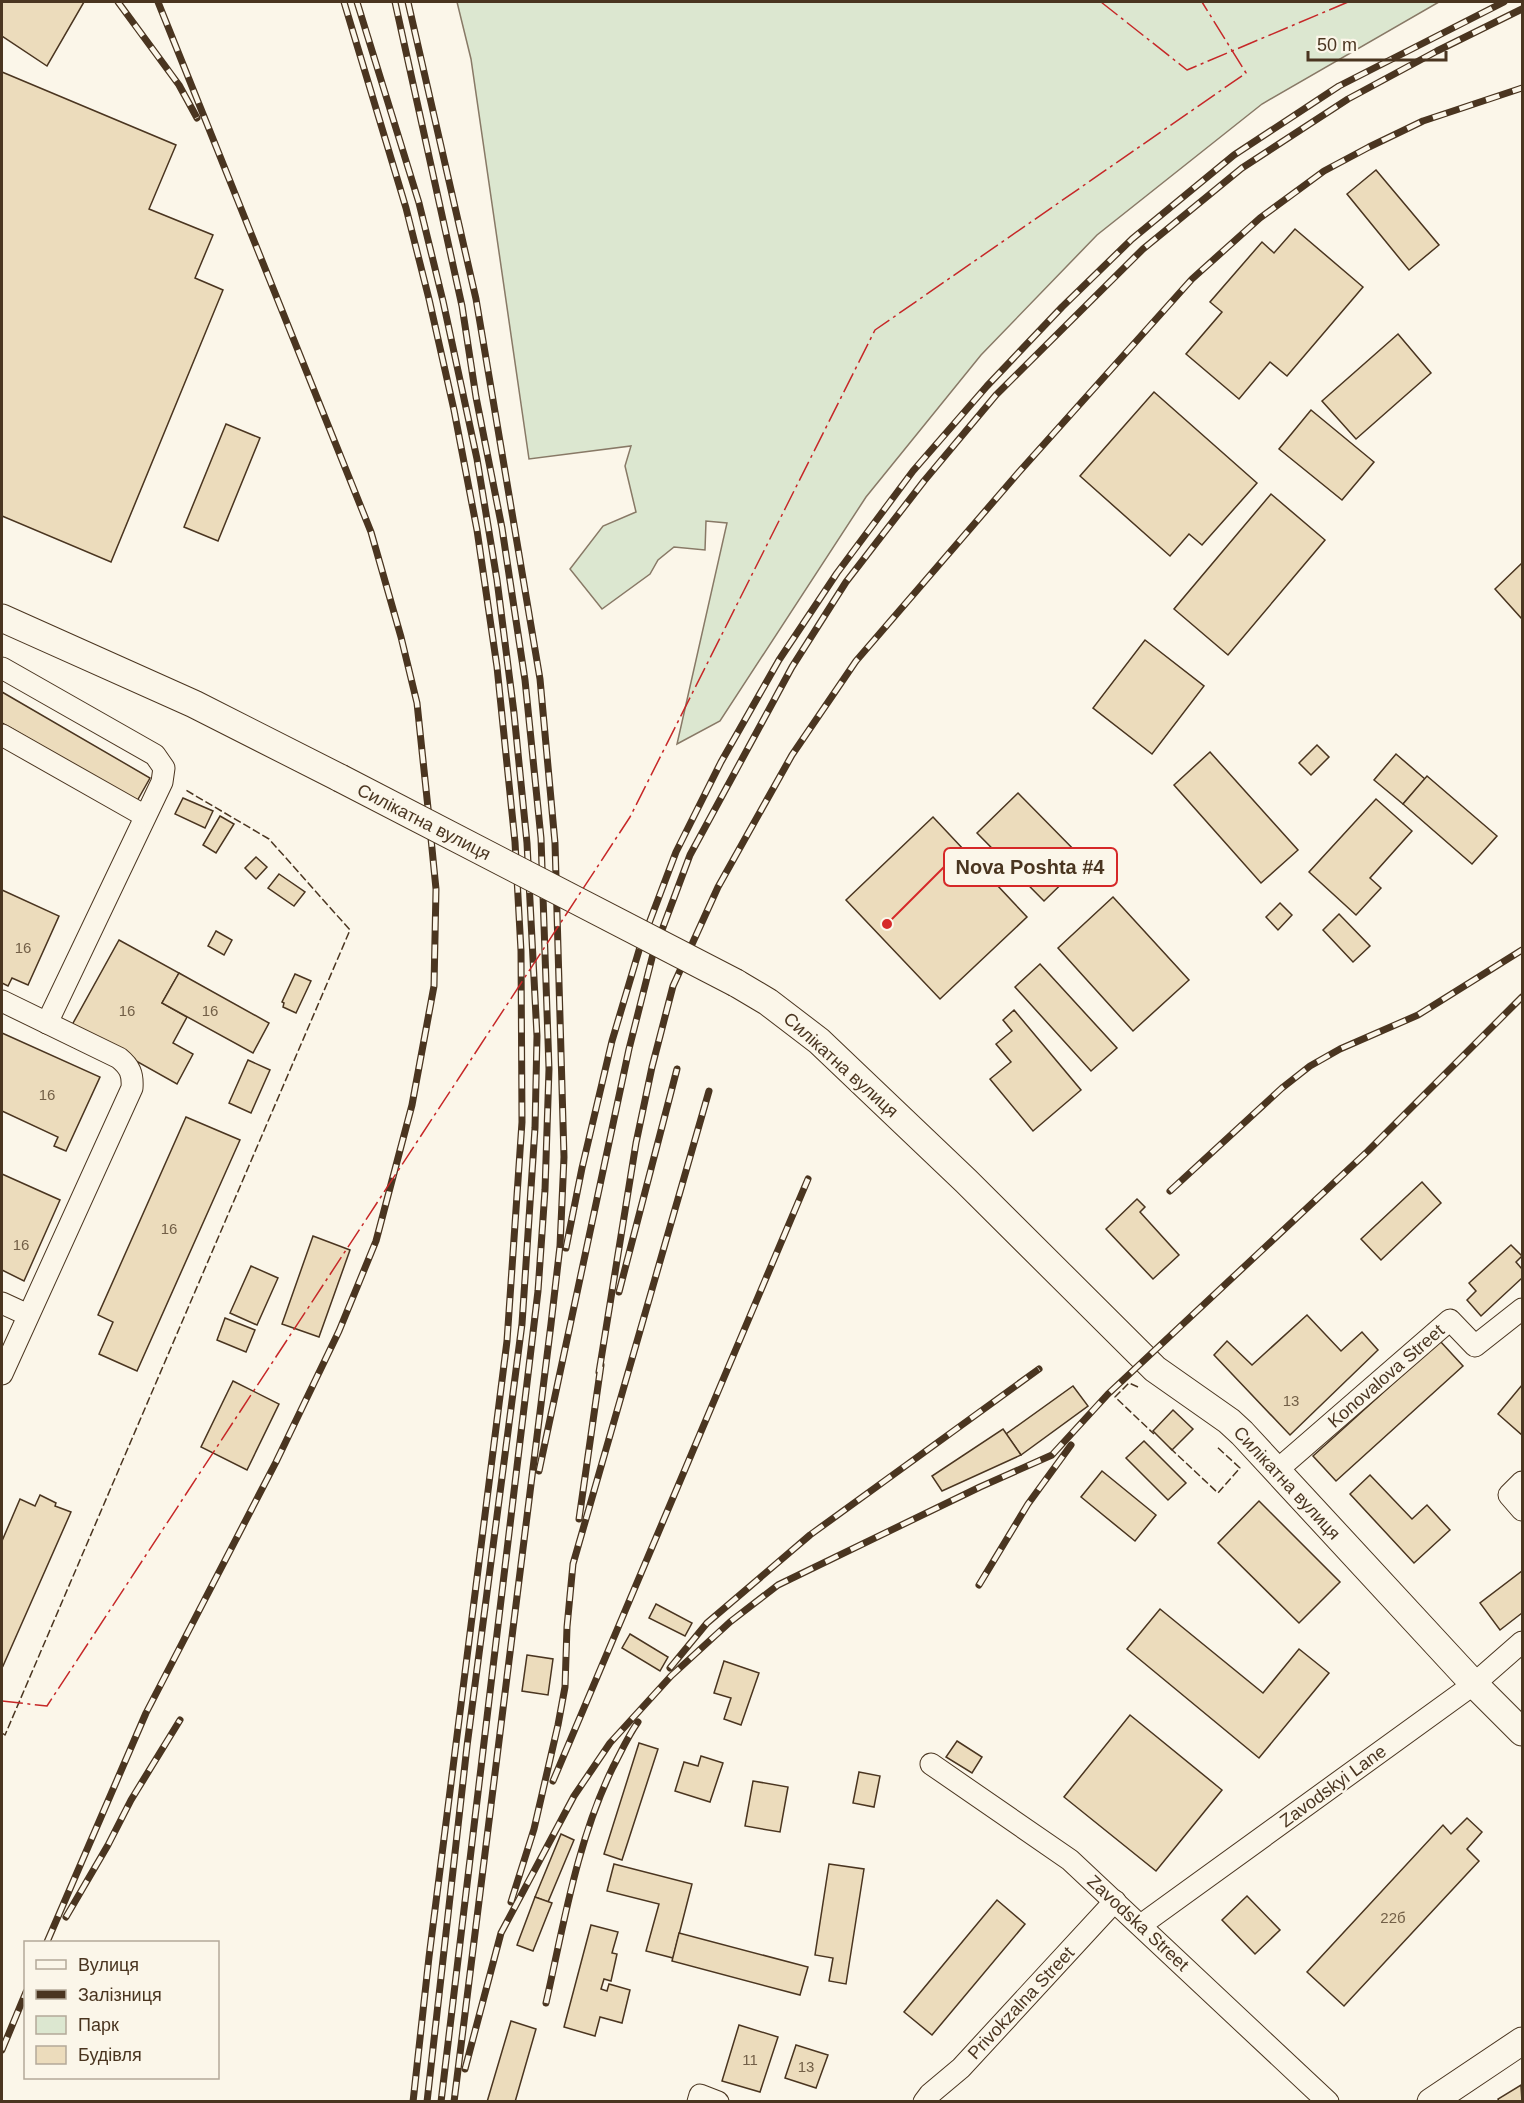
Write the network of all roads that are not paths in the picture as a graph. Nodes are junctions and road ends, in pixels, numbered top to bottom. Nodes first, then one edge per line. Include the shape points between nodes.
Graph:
1 (2, 618) edge
2 (2, 668) edge
3 (2, 735) edge
4 (145, 816) junction
5 (2, 1001) edge
6 (47, 1023) junction
7 (2, 1303) edge
8 (1522, 1309) edge
9 (28, 1315) junction
10 (2, 1374) edge
11 (1276, 1471) junction
12 (1522, 1482) edge
13 (1522, 1510) edge
14 (1522, 1642) edge
15 (1474, 1684) junction
16 (1522, 1732) edge
17 (931, 1764) dead end
18 (1115, 1901) junction
19 (1141, 1925) junction
20 (1522, 2041) edge
21 (698, 2102) edge
22 (718, 2102) edge
23 (924, 2102) edge
24 (1328, 2102) edge
25 (1431, 2102) edge

1 - 11 main road, Силікатна вулиця, bridge via 194,704 340,778 736,983 792,1019 848,1067 1135,1350 1166,1378 1229,1421
2 - 4 street via 155,755 164,768 162,782
3 - 4 street
4 - 6 street
5 - 6 street
6 - 9 street via 119,1058 133,1076 132,1088
7 - 9 street
8 - 11 street, Konovalova Street via 1475,1346 1450,1320
9 - 10 street
11 - 15 main road, Силікатна вулиця
12 - 13 street via 1509,1495
14 - 15 street, Zavodskyi Lane
15 - 16 main road, Силікатна вулиця
15 - 19 street, Zavodskyi Lane
17 - 18 street, Zavodska Street via 1070,1860
18 - 19 street, Zavodska Street
18 - 23 street, Privokzalna Street via 961,2068
19 - 24 street, Zavodska Street
20 - 25 main road
21 - 22 street via 700,2095

